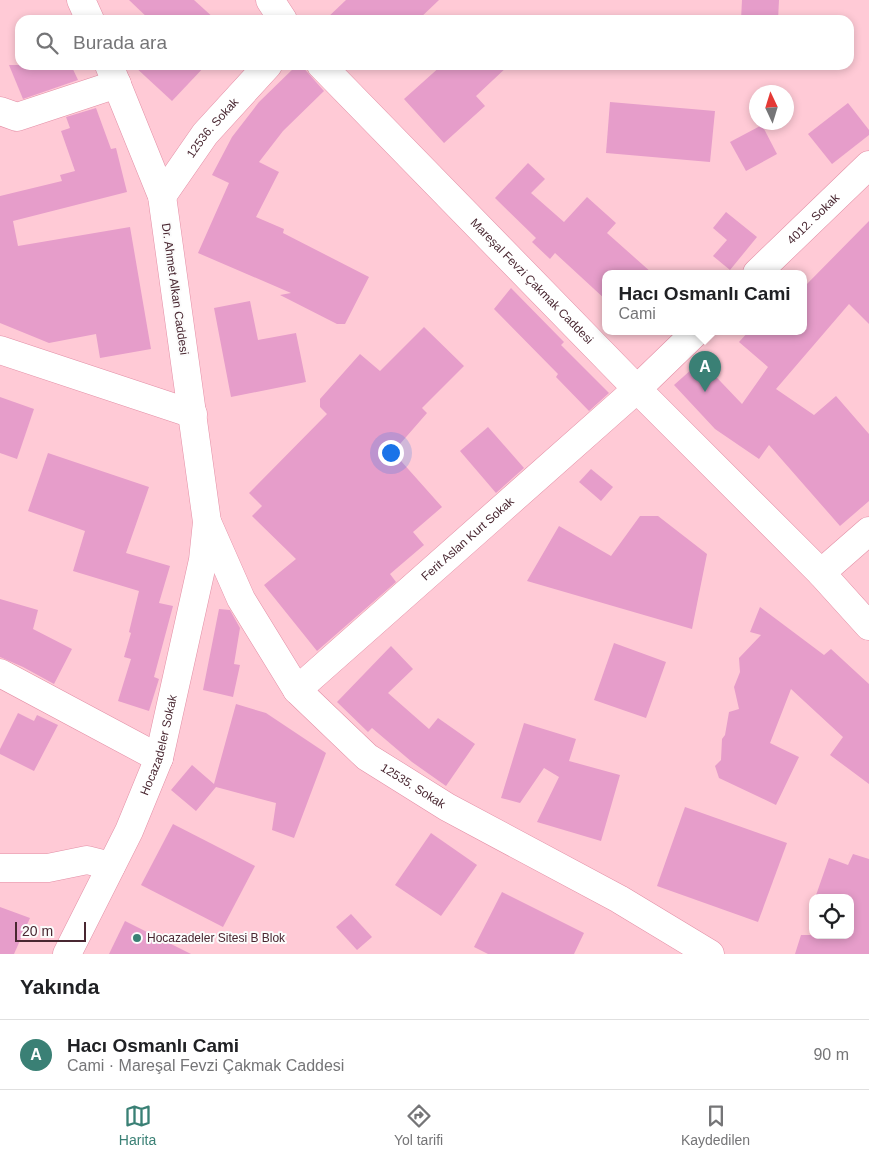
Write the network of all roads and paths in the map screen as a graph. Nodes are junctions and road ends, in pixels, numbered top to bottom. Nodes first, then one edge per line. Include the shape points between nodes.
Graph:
1 (81, 0) edge
2 (270, 0) edge
3 (88, 15) edge
4 (280, 15) edge
5 (264, 70) edge
6 (326, 70) edge
7 (113, 75) edge
8 (0, 111) edge
9 (869, 165) edge
10 (162, 196) junction
11 (760, 270) edge
12 (693, 335) edge
13 (0, 350) edge
14 (636, 389) junction
15 (193, 414) junction
16 (207, 522) junction
17 (869, 531) edge
18 (821, 573) junction
19 (869, 626) edge
20 (0, 673) edge
21 (297, 690) junction
22 (159, 758) junction
23 (111, 866) junction
24 (0, 868) edge
25 (67, 954) edge
26 (710, 954) edge

1 - 3 street
2 - 4 street
5 - 10 street, 12536. Sokak via 206,134
6 - 14 street, Mareşal Fevzi Çakmak Caddesi
7 - 8 street via 17,117
7 - 10 street, Dr. Ahmet Alkan Caddesi
9 - 11 street, 4012. Sokak
10 - 15 street, Dr. Ahmet Alkan Caddesi
12 - 14 street
13 - 15 street
14 - 18 street, Mareşal Fevzi Çakmak Caddesi
14 - 21 street, Ferit Aslan Kurt Sokak
15 - 16 street, Dr. Ahmet Alkan Caddesi
16 - 21 street, 12535. Sokak via 241,599
16 - 22 street, Hocazadeler Sokak via 203,560
17 - 18 street
18 - 19 street, Mareşal Fevzi Çakmak Caddesi
20 - 22 street
21 - 26 street, 12535. Sokak via 367,757 447,807 618,899
22 - 23 street, Hocazadeler Sokak via 129,832
23 - 24 street via 87,860 48,868
23 - 25 street, Hocazadeler Sokak

